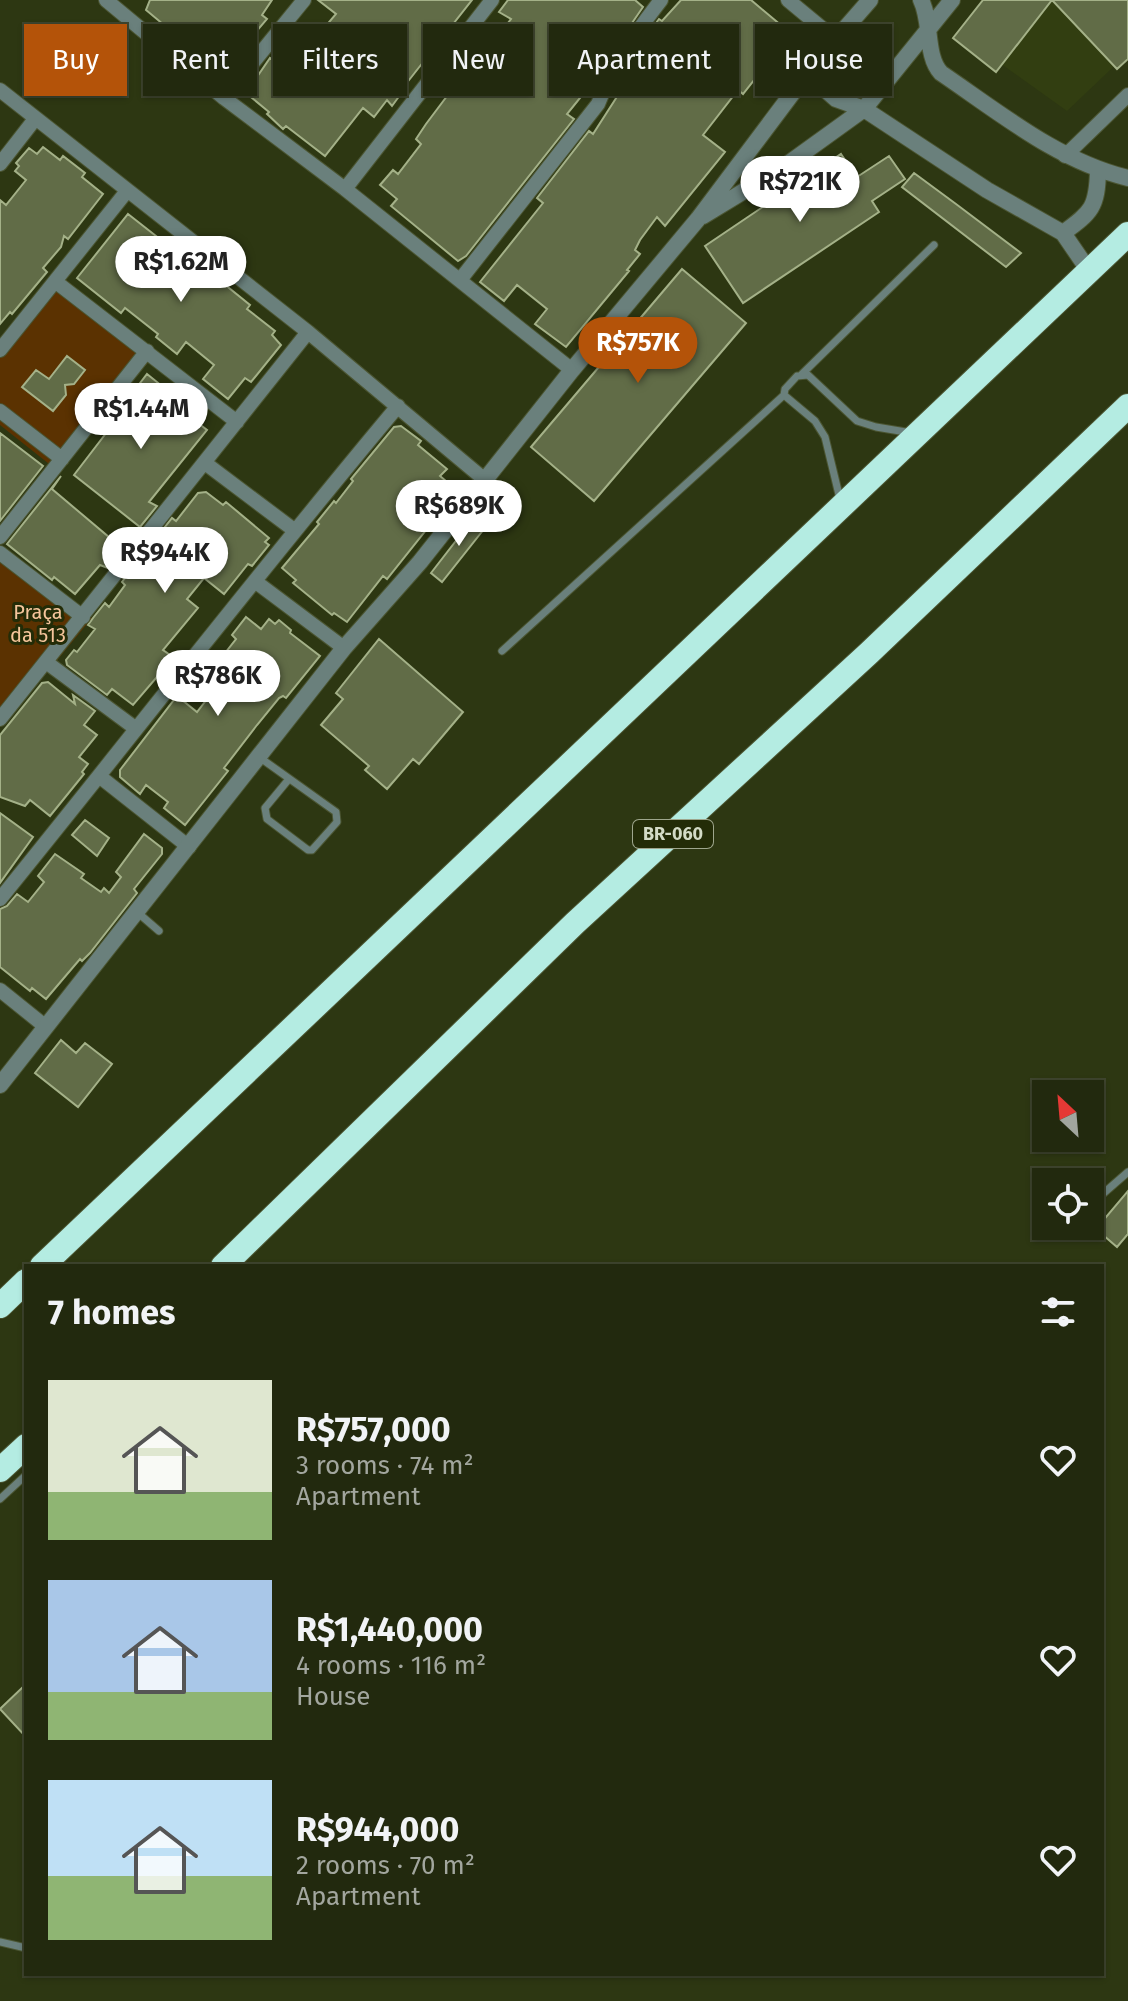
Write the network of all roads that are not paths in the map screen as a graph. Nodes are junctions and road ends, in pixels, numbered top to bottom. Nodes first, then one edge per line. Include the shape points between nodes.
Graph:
1 (106, 0) edge
2 (135, 0) edge
3 (304, 0) edge
4 (492, 0) edge
5 (661, 0) edge
6 (788, 0) edge
7 (870, 0) edge
8 (921, 0) edge
9 (952, 0) edge
10 (124, 14) junction
11 (817, 24) edge
12 (848, 24) edge
13 (929, 28) junction
14 (0, 90) edge
15 (1128, 95) edge
16 (790, 96) edge
17 (833, 96) edge
18 (224, 98) junction
19 (864, 109) junction
20 (35, 119) junction
21 (1065, 156) junction
22 (0, 164) edge
23 (1098, 171) junction
24 (1128, 178) edge
25 (345, 189) junction
26 (127, 191) junction
27 (698, 219) junction
28 (1063, 233) junction
29 (1128, 234) edge
30 (934, 245) dead end
31 (1089, 271) junction
32 (460, 280) junction
33 (56, 282) junction
34 (308, 332) junction
35 (0, 350) edge
36 (147, 351) junction
37 (572, 370) junction
38 (802, 374) junction
39 (784, 395) junction
40 (398, 406) junction
41 (1128, 406) edge
42 (0, 411) edge
43 (237, 422) junction
44 (918, 434) junction
45 (62, 459) junction
46 (205, 463) junction
47 (485, 480) junction
48 (842, 507) junction
49 (294, 530) junction
50 (0, 537) edge
51 (0, 553) edge
52 (256, 582) junction
53 (83, 617) junction
54 (344, 648) junction
55 (502, 651) dead end
56 (46, 662) junction
57 (0, 692) edge
58 (13, 703) junction
59 (0, 719) edge
60 (135, 728) junction
61 (259, 757) junction
62 (99, 776) junction
63 (289, 779) junction
64 (189, 847) junction
65 (0, 899) edge
66 (137, 912) junction
67 (159, 931) dead end
68 (0, 990) edge
69 (46, 1027) junction
70 (0, 1085) edge
71 (1128, 1172) edge
72 (1104, 1193) edge
73 (44, 1264) edge
74 (227, 1264) edge
75 (24, 1283) edge
76 (0, 1306) edge
77 (24, 1448) edge
78 (0, 1470) edge
79 (24, 1477) edge
80 (0, 1499) edge
81 (0, 1942) edge
82 (24, 1948) edge

1 - 10 street
2 - 10 street
3 - 18 street
4 - 25 street
5 - 32 street via 626,45 598,104
6 - 11 street
7 - 12 street
8 - 13 street
9 - 13 street
10 - 18 street
13 - 19 street
13 - 21 street via 941,73
14 - 20 street
15 - 21 street
16 - 27 street
17 - 19 street
18 - 25 street
19 - 27 street
19 - 28 street
20 - 22 street
20 - 26 street
21 - 23 street
23 - 24 street
23 - 28 street via 1096,203
25 - 32 street
26 - 33 street
26 - 34 street
27 - 37 street
28 - 31 street
29 - 31 highway
30 - 38 lane
31 - 44 highway
32 - 37 street
33 - 35 street
33 - 36 street
34 - 40 street
34 - 43 street
36 - 43 street
36 - 45 street
37 - 47 street
38 - 39 lane
38 - 44 lane via 862,424
39 - 48 lane via 815,421 825,437
39 - 55 lane
40 - 47 street
40 - 49 street
41 - 74 highway, BR-060 via 575,923
42 - 45 street
43 - 46 street
44 - 48 highway
45 - 50 street
46 - 49 street
46 - 53 street
47 - 54 street
48 - 73 highway
49 - 52 street
51 - 53 street
52 - 54 street
52 - 60 street
53 - 56 street
54 - 61 street
56 - 58 street
56 - 60 street
57 - 58 street
58 - 59 street
60 - 62 street
61 - 63 lane
61 - 64 street
62 - 64 street
62 - 65 street
63 - 63 lane via 264,813 312,850 338,817
64 - 66 street
66 - 67 lane
66 - 69 street
68 - 69 street
69 - 70 street
71 - 72 lane
75 - 76 highway
77 - 78 highway
79 - 80 lane
81 - 82 lane

